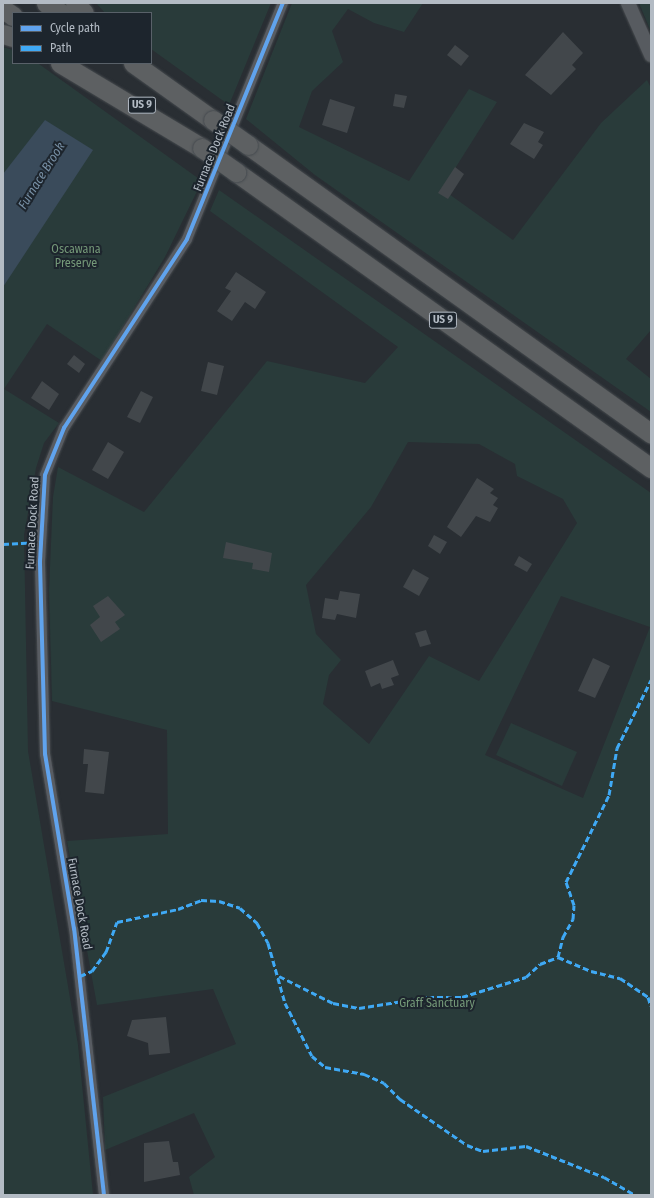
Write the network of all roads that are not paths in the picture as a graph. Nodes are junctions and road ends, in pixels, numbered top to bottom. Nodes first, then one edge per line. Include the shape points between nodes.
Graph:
1 (46, 3) edge
2 (76, 3) edge
3 (283, 3) edge
4 (628, 3) edge
5 (3, 9) edge
6 (60, 12) edge
7 (83, 12) edge
8 (12, 15) edge
9 (651, 55) edge
10 (62, 64) edge
11 (83, 64) edge
12 (134, 64) edge
13 (143, 64) edge
14 (213, 120) junction
15 (202, 148) junction
16 (651, 434) edge
17 (651, 468) edge
18 (104, 1195) edge

1 - 6 highway
2 - 7 highway
3 - 18 street, Furnace Dock Road via 187,238 64,428 45,475 40,555 44,754 74,929
4 - 9 main road
5 - 8 highway
10 - 15 highway
11 - 15 highway, US 9
12 - 14 highway, US 9
13 - 14 highway
14 - 16 highway, US 9, bridge
15 - 17 highway, US 9, bridge

